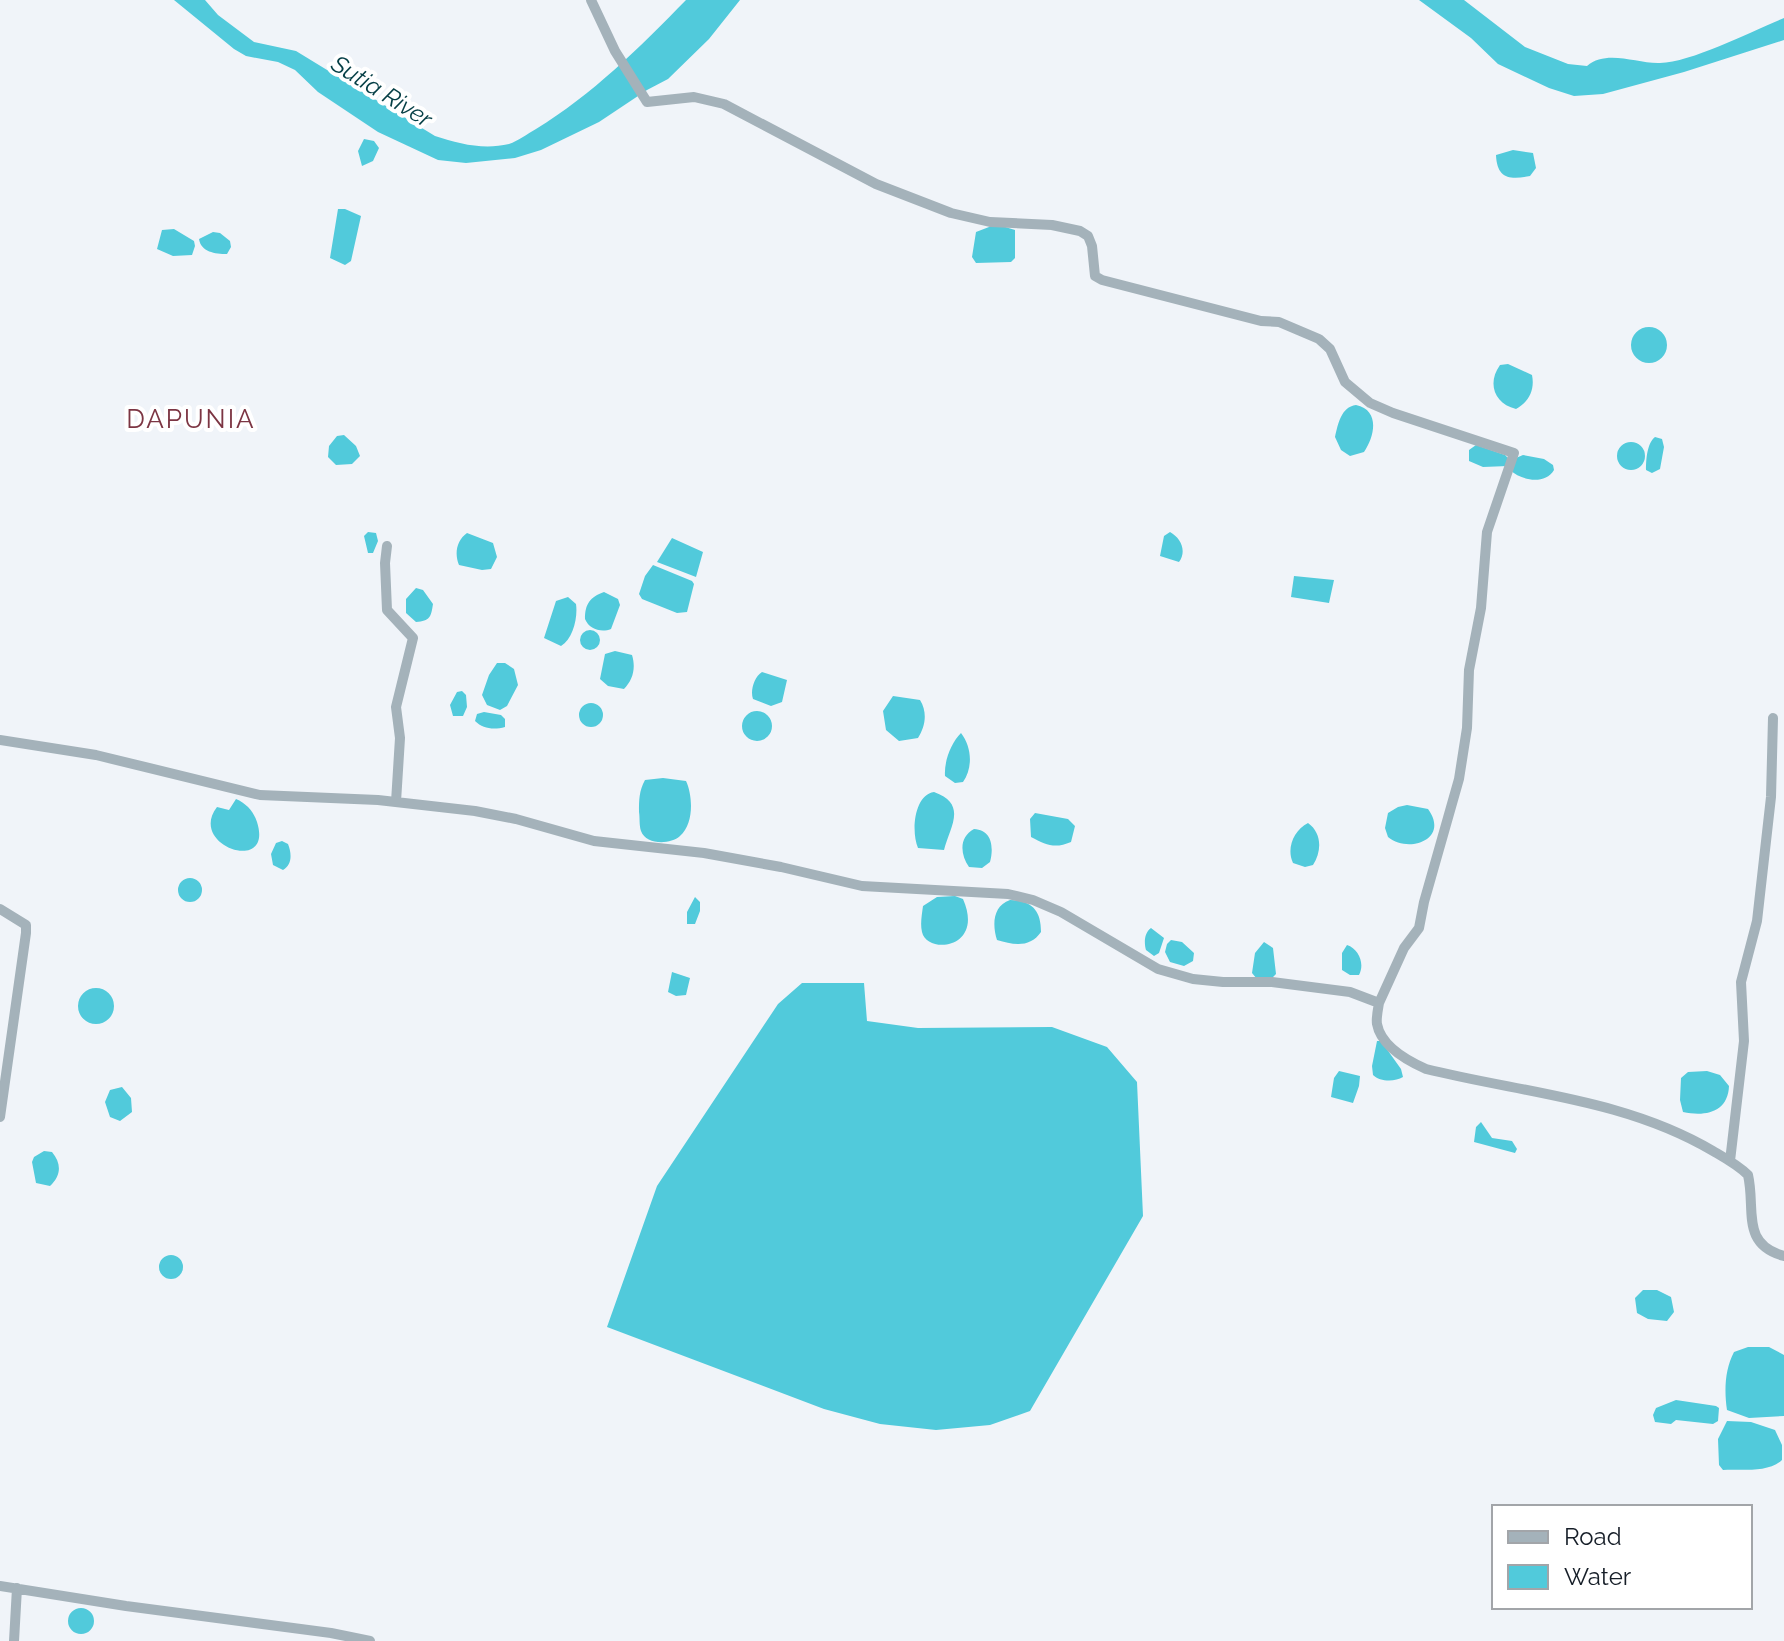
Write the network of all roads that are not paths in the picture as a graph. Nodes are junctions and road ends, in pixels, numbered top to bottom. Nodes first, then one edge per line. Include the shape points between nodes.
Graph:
1 (591, 0) edge
2 (387, 546) dead end
3 (1773, 718) dead end
4 (0, 740) edge
5 (396, 802) junction
6 (0, 909) edge
7 (1379, 1003) junction
8 (0, 1117) edge
9 (1730, 1161) junction
10 (1784, 1256) edge
11 (0, 1586) edge
12 (17, 1588) junction
13 (14, 1641) edge
14 (370, 1641) edge

1 - 7 street via 647,102 694,97 724,104 876,184 951,213 1080,231 1088,236 1095,276 1102,280 1279,322 1319,339 1330,349 1345,382 1370,403 1514,453 1487,532 1459,779 1419,928
2 - 5 street via 387,610 413,638 396,707
3 - 9 street via 1771,797 1757,921 1741,982 1744,1041
4 - 5 street via 96,755 260,795
5 - 7 street via 475,811 594,841 704,853 862,886 1008,894 1061,912 1158,969 1193,979 1350,992
6 - 8 street via 26,925 26,933
7 - 9 street via 1380,1032 1406,1060 1426,1069 1616,1110 1690,1137
9 - 10 street via 1748,1175 1759,1243
11 - 12 street
12 - 13 street
12 - 14 street

